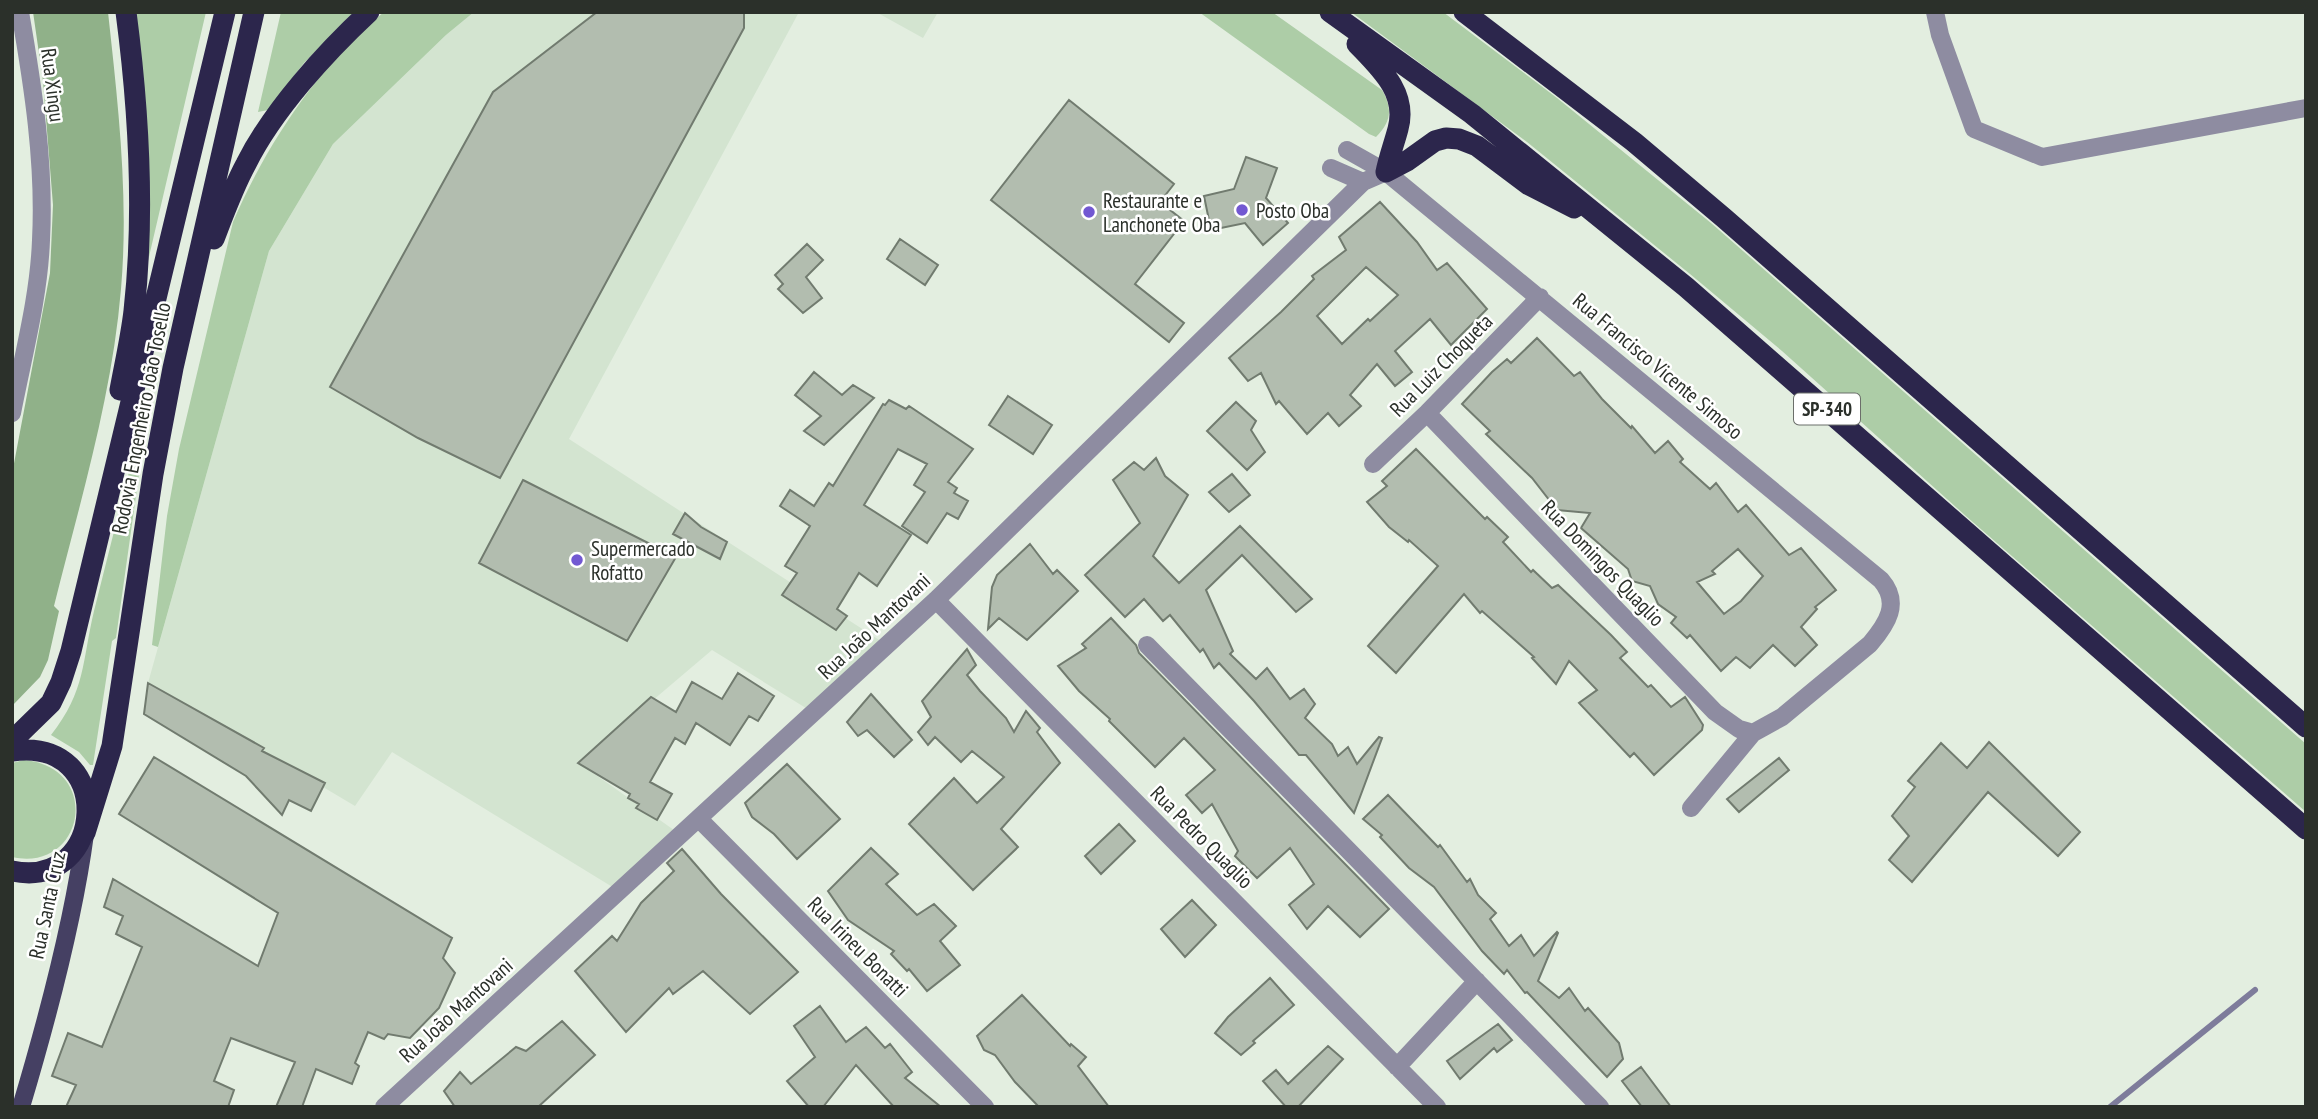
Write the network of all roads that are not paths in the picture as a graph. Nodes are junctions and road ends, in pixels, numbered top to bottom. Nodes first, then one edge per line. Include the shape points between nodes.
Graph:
1 (20, 12) edge
2 (126, 12) edge
3 (225, 12) edge
4 (254, 12) edge
5 (369, 12) edge
6 (1328, 12) edge
7 (1464, 12) edge
8 (1935, 12) edge
9 (2306, 108) edge
10 (1347, 150) dead end
11 (1331, 168) dead end
12 (1386, 172) junction
13 (1363, 182) junction
14 (1613, 227) junction
15 (1540, 297) junction
16 (173, 368) junction
17 (12, 413) edge
18 (1427, 414) junction
19 (1373, 464) dead end
20 (88, 579) junction
21 (936, 600) junction
22 (1147, 645) dead end
23 (2306, 727) edge
24 (1753, 733) junction
25 (12, 741) edge
26 (12, 751) edge
27 (1691, 808) dead end
28 (699, 819) junction
29 (2306, 829) edge
30 (85, 833) junction
31 (12, 871) edge
32 (1477, 981) junction
33 (1397, 1066) junction
34 (387, 1106) edge
35 (21, 1107) edge
36 (985, 1107) edge
37 (1437, 1107) edge
38 (1600, 1107) edge

1 - 17 street, Rua Xingu via 40,167 41,241
2 - 20 highway via 139,166 134,311
3 - 20 highway, Rodovia Engenheiro João Tosello
4 - 16 highway, Rodovia Engenheiro João Tosello
5 - 16 highway via 307,78 247,161 211,246
6 - 12 highway via 1389,77 1395,91 1400,107 1398,128
6 - 14 highway, SP-340 via 1472,114
7 - 23 highway via 1634,142 1724,218
8 - 9 street via 1974,129 2042,157
10 - 12 street, Rua Francisco Vicente Simoso
11 - 13 street
12 - 13 street, Rua João Mantovani
12 - 14 highway via 1435,141 1459,139 1477,146 1529,185
12 - 15 street, Rua Francisco Vicente Simoso
13 - 21 street, Rua João Mantovani
14 - 29 highway, SP-340
15 - 18 street, Rua Luiz Choqueta
15 - 24 street, Rua Francisco Vicente Simoso via 1889,591 1892,602 1887,623 1870,644 1782,717
16 - 30 highway, Rodovia Engenheiro João Tosello via 112,746
18 - 19 street, Rua Luiz Choqueta
18 - 24 street, Rua Domingos Quaglio via 1716,712
20 - 25 highway, Rodovia Engenheiro João Tosello via 61,682 51,703
21 - 28 street, Rua João Mantovani
21 - 33 street, Rua Pedro Quaglio
22 - 32 street
24 - 27 street
26 - 30 highway via 44,751 72,768 87,797
28 - 34 street, Rua João Mantovani
28 - 36 street, Rua Irineu Bonatti
30 - 31 highway, Rodovia Engenheiro João Tosello via 61,863 43,871
30 - 35 main road, Rua Santa Cruz via 79,880
32 - 33 street
32 - 38 street
33 - 37 street, Rua Pedro Quaglio

